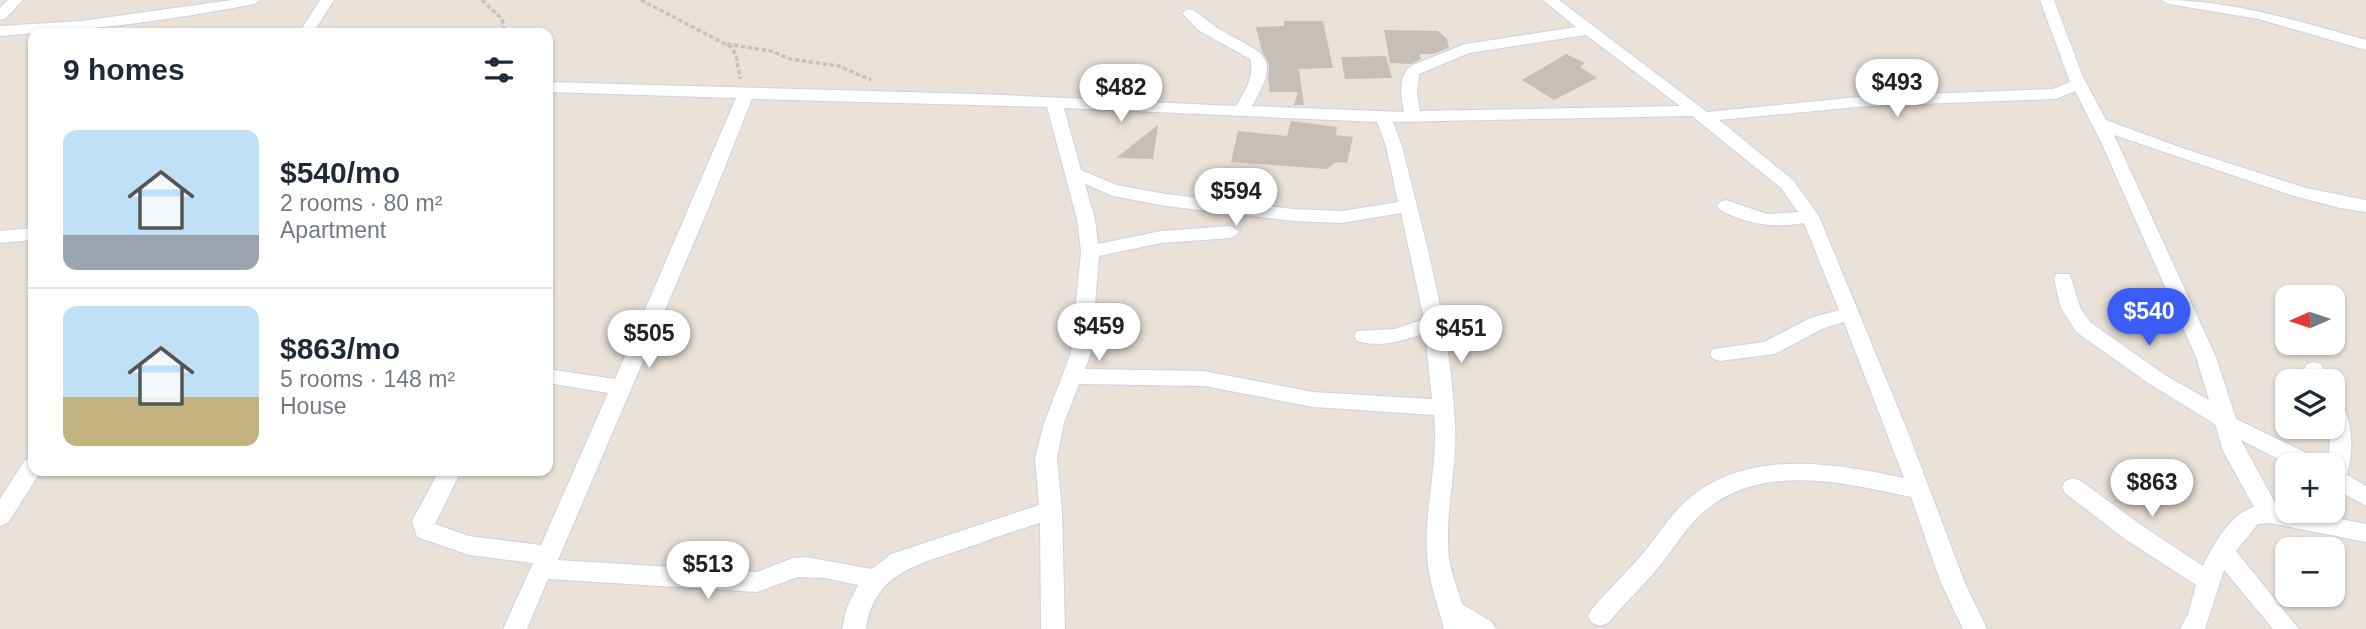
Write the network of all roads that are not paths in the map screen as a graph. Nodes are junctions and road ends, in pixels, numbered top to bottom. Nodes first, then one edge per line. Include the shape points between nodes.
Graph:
1 (16, 0) edge
2 (254, 0) edge
3 (327, 0) edge
4 (1550, 0) edge
5 (2047, 0) edge
6 (2169, 0) edge
7 (1189, 13) dead end
8 (0, 16) edge
9 (49, 28) edge
10 (309, 28) edge
11 (28, 29) edge
12 (1588, 30) junction
13 (0, 31) edge
14 (2366, 46) edge
15 (2078, 84) junction
16 (553, 87) edge
17 (743, 94) junction
18 (1054, 102) junction
19 (1242, 110) junction
20 (1699, 114) junction
21 (1413, 116) junction
22 (1383, 117) junction
23 (2099, 123) junction
24 (1074, 173) junction
25 (1408, 205) junction
26 (1726, 206) dead end
27 (2366, 206) edge
28 (1810, 216) junction
29 (1231, 232) dead end
30 (28, 234) edge
31 (0, 237) edge
32 (1090, 252) junction
33 (2063, 279) dead end
34 (1851, 313) junction
35 (1434, 323) junction
36 (1364, 336) dead end
37 (1720, 354) dead end
38 (1073, 376) junction
39 (553, 377) edge
40 (619, 387) junction
41 (1444, 407) junction
42 (2227, 422) junction
43 (2288, 453) edge
44 (28, 474) edge
45 (447, 476) edge
46 (2345, 485) edge
47 (2074, 487) dead end
48 (1919, 490) junction
49 (2366, 497) edge
50 (1051, 510) junction
51 (2270, 514) junction
52 (0, 517) edge
53 (2366, 533) edge
54 (2223, 552) junction
55 (546, 562) junction
56 (874, 579) junction
57 (2209, 582) junction
58 (1600, 615) dead end
59 (1454, 620) edge
60 (515, 629) edge
61 (854, 629) edge
62 (1053, 629) edge
63 (1484, 629) edge
64 (1975, 629) edge
65 (2192, 629) edge
66 (2287, 629) edge

1 - 8 street
2 - 9 street via 193,12
3 - 10 street
4 - 12 street
5 - 15 street
6 - 14 street via 2260,15
7 - 19 street via 1260,59 1262,69 1255,91
11 - 13 street
12 - 20 street
12 - 21 street via 1465,49 1429,61 1412,72 1408,99
15 - 20 street via 2056,94 1868,101
15 - 23 street
16 - 17 street
17 - 18 street
17 - 40 street via 700,207
18 - 19 street
18 - 24 street
19 - 22 street
20 - 21 street
20 - 28 street via 1787,184
21 - 22 street
22 - 25 street
23 - 27 street via 2160,148 2326,199
23 - 42 street via 2207,357
24 - 25 street via 1126,193 1293,215 1342,217
24 - 32 street
25 - 35 street
26 - 28 street via 1755,220
28 - 34 street
29 - 32 street via 1161,237
30 - 31 street
32 - 38 street via 1081,354
33 - 42 street via 2071,308 2083,327
34 - 37 street via 1817,323 1768,349
34 - 48 street
35 - 36 street via 1396,336
35 - 41 street
38 - 41 street via 1179,377 1325,400
38 - 50 street via 1046,458
39 - 40 street
40 - 55 street
41 - 59 street via 1438,558
42 - 43 street
42 - 51 street via 2234,451
44 - 52 street
45 - 55 street via 423,521 425,530 439,538
46 - 49 street
47 - 57 street via 2123,526
48 - 58 street via 1795,470 1770,472 1737,483 1706,497 1680,522
48 - 64 street
50 - 56 street via 899,561
50 - 62 street
51 - 53 street
51 - 54 street via 2252,516
54 - 57 street
54 - 66 street
55 - 56 street via 757,582 809,566
55 - 60 street
56 - 61 street via 860,603
57 - 65 street
59 - 63 street

